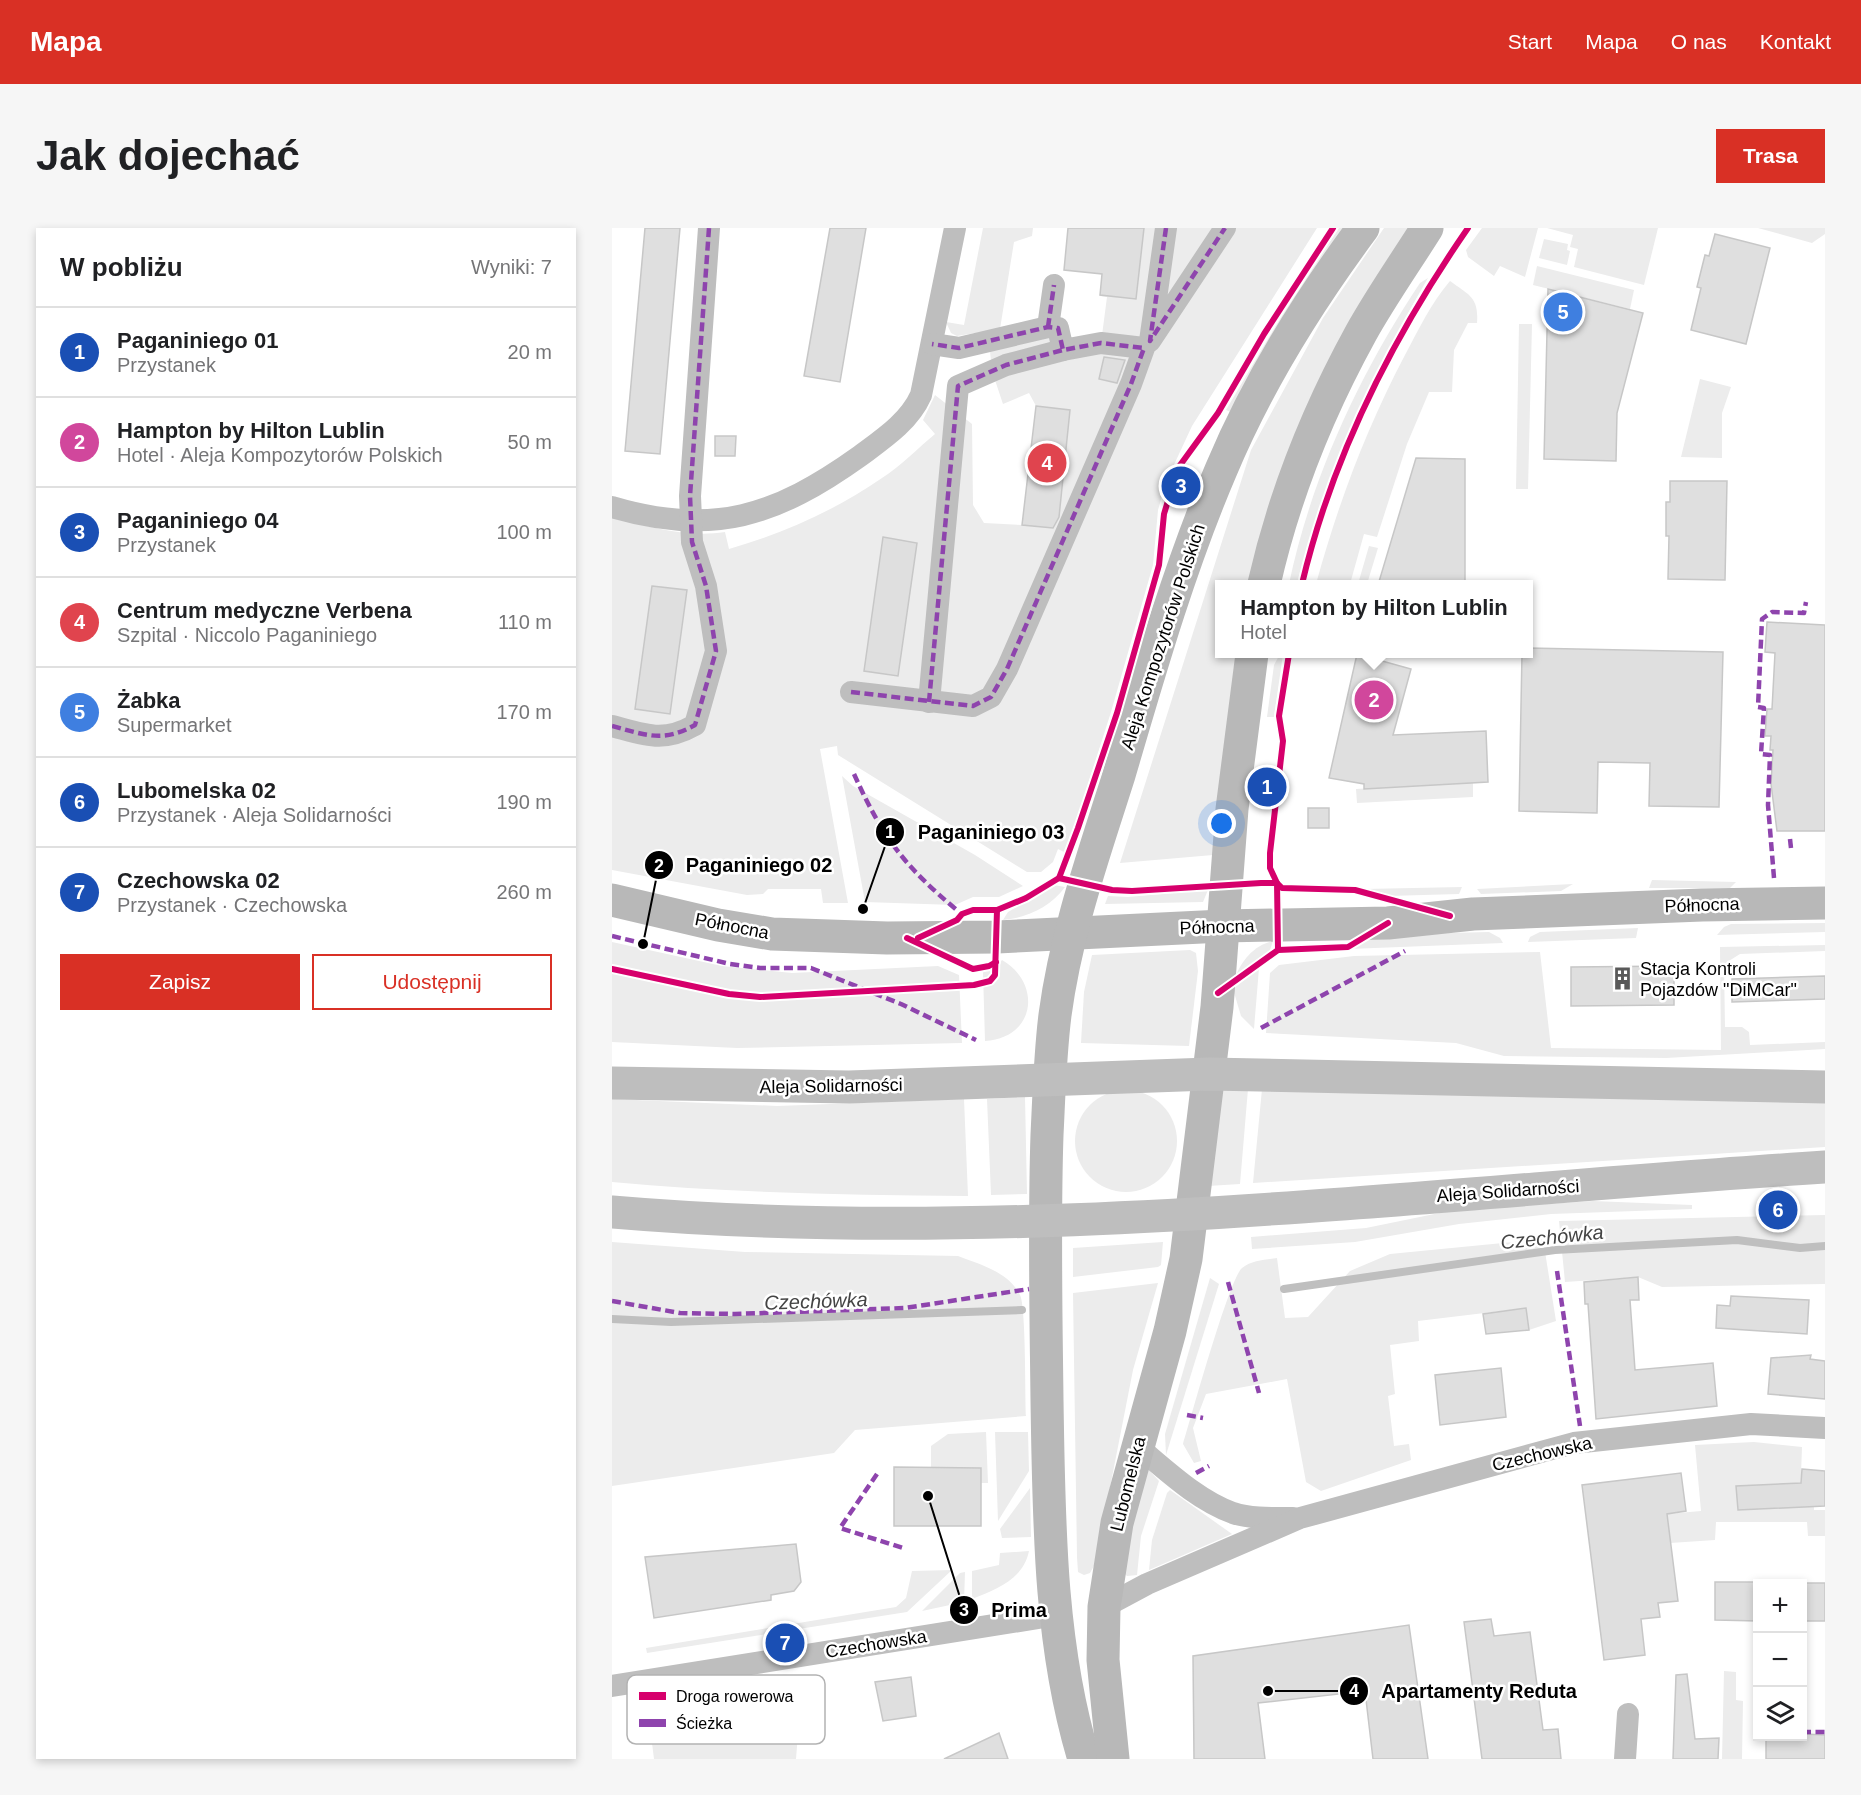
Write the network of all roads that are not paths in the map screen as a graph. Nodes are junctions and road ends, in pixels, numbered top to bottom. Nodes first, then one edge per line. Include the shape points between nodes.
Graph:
1 (709, 228) edge
2 (955, 228) edge
3 (1166, 228) edge
4 (1225, 228) edge
5 (1363, 228) edge
6 (1427, 228) edge
7 (1054, 285) dead end
8 (1048, 327) junction
9 (932, 344) junction
10 (1147, 345) junction
11 (1062, 350) junction
12 (612, 507) edge
13 (691, 522) junction
14 (1265, 580) edge
15 (1251, 658) edge
16 (851, 692) dead end
17 (929, 702) junction
18 (612, 726) edge
19 (612, 900) edge
20 (1825, 903) edge
21 (1223, 926) junction
22 (1070, 933) junction
23 (1209, 1074) junction
24 (1049, 1079) junction
25 (612, 1083) edge
26 (1825, 1087) edge
27 (1825, 1167) edge
28 (612, 1212) edge
29 (1191, 1214) junction
30 (1045, 1221) junction
31 (1825, 1428) edge
32 (1137, 1446) junction
33 (1300, 1518) junction
34 (1104, 1607) junction
35 (1057, 1615) junction
36 (681, 1675) edge
37 (627, 1684) edge
38 (612, 1686) edge
39 (1628, 1714) dead end
40 (1084, 1759) edge
41 (1113, 1759) edge
42 (1625, 1759) edge

1 - 13 street
2 - 9 street
3 - 10 street
4 - 10 street
5 - 22 street, Aleja Kompozytorów Polskich via 1286,344 1219,473 1160,644
6 - 14 street via 1363,331 1320,413 1288,499
7 - 8 street
8 - 9 street via 959,348
8 - 11 street via 1058,328
9 - 13 street via 915,407 878,443 814,486 783,501 725,519
10 - 11 street via 1101,343
10 - 17 street via 991,697 973,706
11 - 17 street via 1005,365 958,386
12 - 13 street
13 - 18 street via 716,651 695,725 662,738
15 - 21 street via 1233,798
16 - 17 street
19 - 22 street, Północna via 772,934 997,938
20 - 21 street, Północna via 1702,904 1473,914 1388,923
21 - 22 street, Północna
21 - 23 street
22 - 24 street, Aleja Kompozytorów Polskich via 1055,1016
23 - 24 main road, Aleja Solidarności
23 - 26 main road
23 - 29 street, Lubomelska
24 - 25 main road, Aleja Solidarności via 771,1088
24 - 30 street, Aleja Kompozytorów Polskich
27 - 29 main road, Aleja Solidarności
28 - 30 main road via 804,1225
29 - 30 main road, Aleja Solidarności
29 - 32 street, Lubomelska via 1179,1294
30 - 35 street via 1047,1428
31 - 33 street, Czechowska via 1751,1424 1574,1443
32 - 33 street, Czechowska via 1194,1491 1234,1513
32 - 34 street, Lubomelska via 1117,1522
33 - 34 street, Czechowska via 1147,1584
34 - 35 street, Czechowska
34 - 41 street, Lubomelska via 1103,1660
35 - 36 street, Czechowska
35 - 40 street via 1069,1699
37 - 38 street, Czechowska
39 - 42 street

